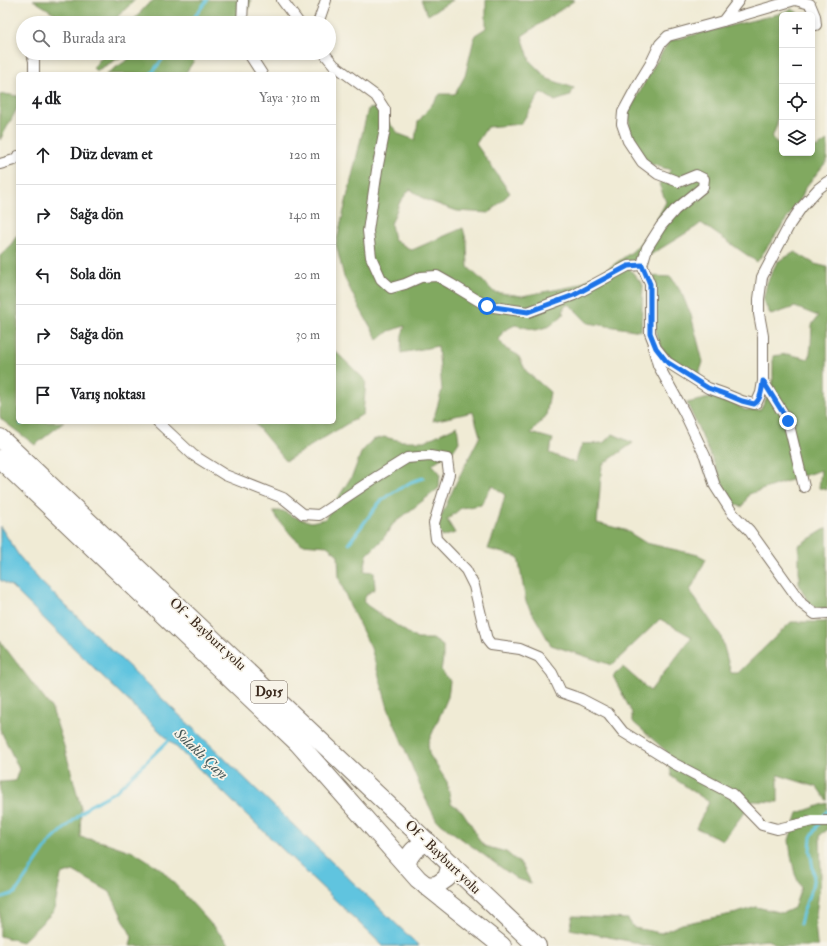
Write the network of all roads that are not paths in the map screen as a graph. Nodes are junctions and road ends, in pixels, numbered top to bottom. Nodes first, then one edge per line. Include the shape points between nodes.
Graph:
1 (243, 0) edge
2 (282, 0) edge
3 (326, 0) edge
4 (739, 0) edge
5 (242, 16) edge
6 (294, 16) edge
7 (320, 16) edge
8 (723, 21) junction
9 (816, 25) dead end
10 (34, 60) edge
11 (253, 60) edge
12 (330, 60) edge
13 (34, 72) edge
14 (261, 72) edge
15 (16, 158) edge
16 (0, 164) edge
17 (827, 182) edge
18 (642, 265) junction
19 (650, 333) junction
20 (763, 381) junction
21 (160, 424) edge
22 (0, 438) edge
23 (0, 459) edge
24 (804, 487) dead end
25 (827, 614) edge
26 (827, 821) edge
27 (428, 842) junction
28 (451, 864) junction
29 (406, 865) junction
30 (426, 886) junction
31 (502, 946) edge
32 (537, 946) edge

1 - 5 street
2 - 6 street
3 - 7 street
4 - 8 street
8 - 9 street via 795,0 810,4
8 - 18 street via 668,36 660,44 623,112 622,124 628,141 642,162 658,174 679,182 696,175 704,178 703,187 675,210 661,226 647,248
10 - 13 street
11 - 14 street
12 - 18 street via 376,96 385,110 385,129 368,231 371,257 381,279 391,288 421,277 437,276 487,306 528,312 574,295 628,266
15 - 16 street
17 - 20 street via 801,208 790,224 762,277 759,314 763,336
18 - 19 street via 650,284
19 - 20 street via 656,348 667,362 708,388 754,404 761,393
19 - 25 street via 658,365 705,456 715,486 733,514 749,530 802,604 815,614
20 - 24 street via 788,421
21 - 26 street via 194,455 225,475 283,498 303,514 319,515 407,458 430,456 447,459 449,474 434,523 436,539 466,570 474,586 487,640 491,645 520,649 539,657 552,673 561,692 608,712 623,732 673,763 732,794 762,825 777,829 813,821
22 - 27 highway, Of - Bayburt yolu / D915
23 - 29 highway, Of - Bayburt yolu / D915 via 298,743
27 - 28 highway, Of - Bayburt yolu / D915
27 - 29 highway via 421,844 411,854
28 - 30 highway via 447,878 438,885
28 - 32 highway, Of - Bayburt yolu / D915
29 - 30 highway, Of - Bayburt yolu / D915
30 - 31 highway, Of - Bayburt yolu / D915

